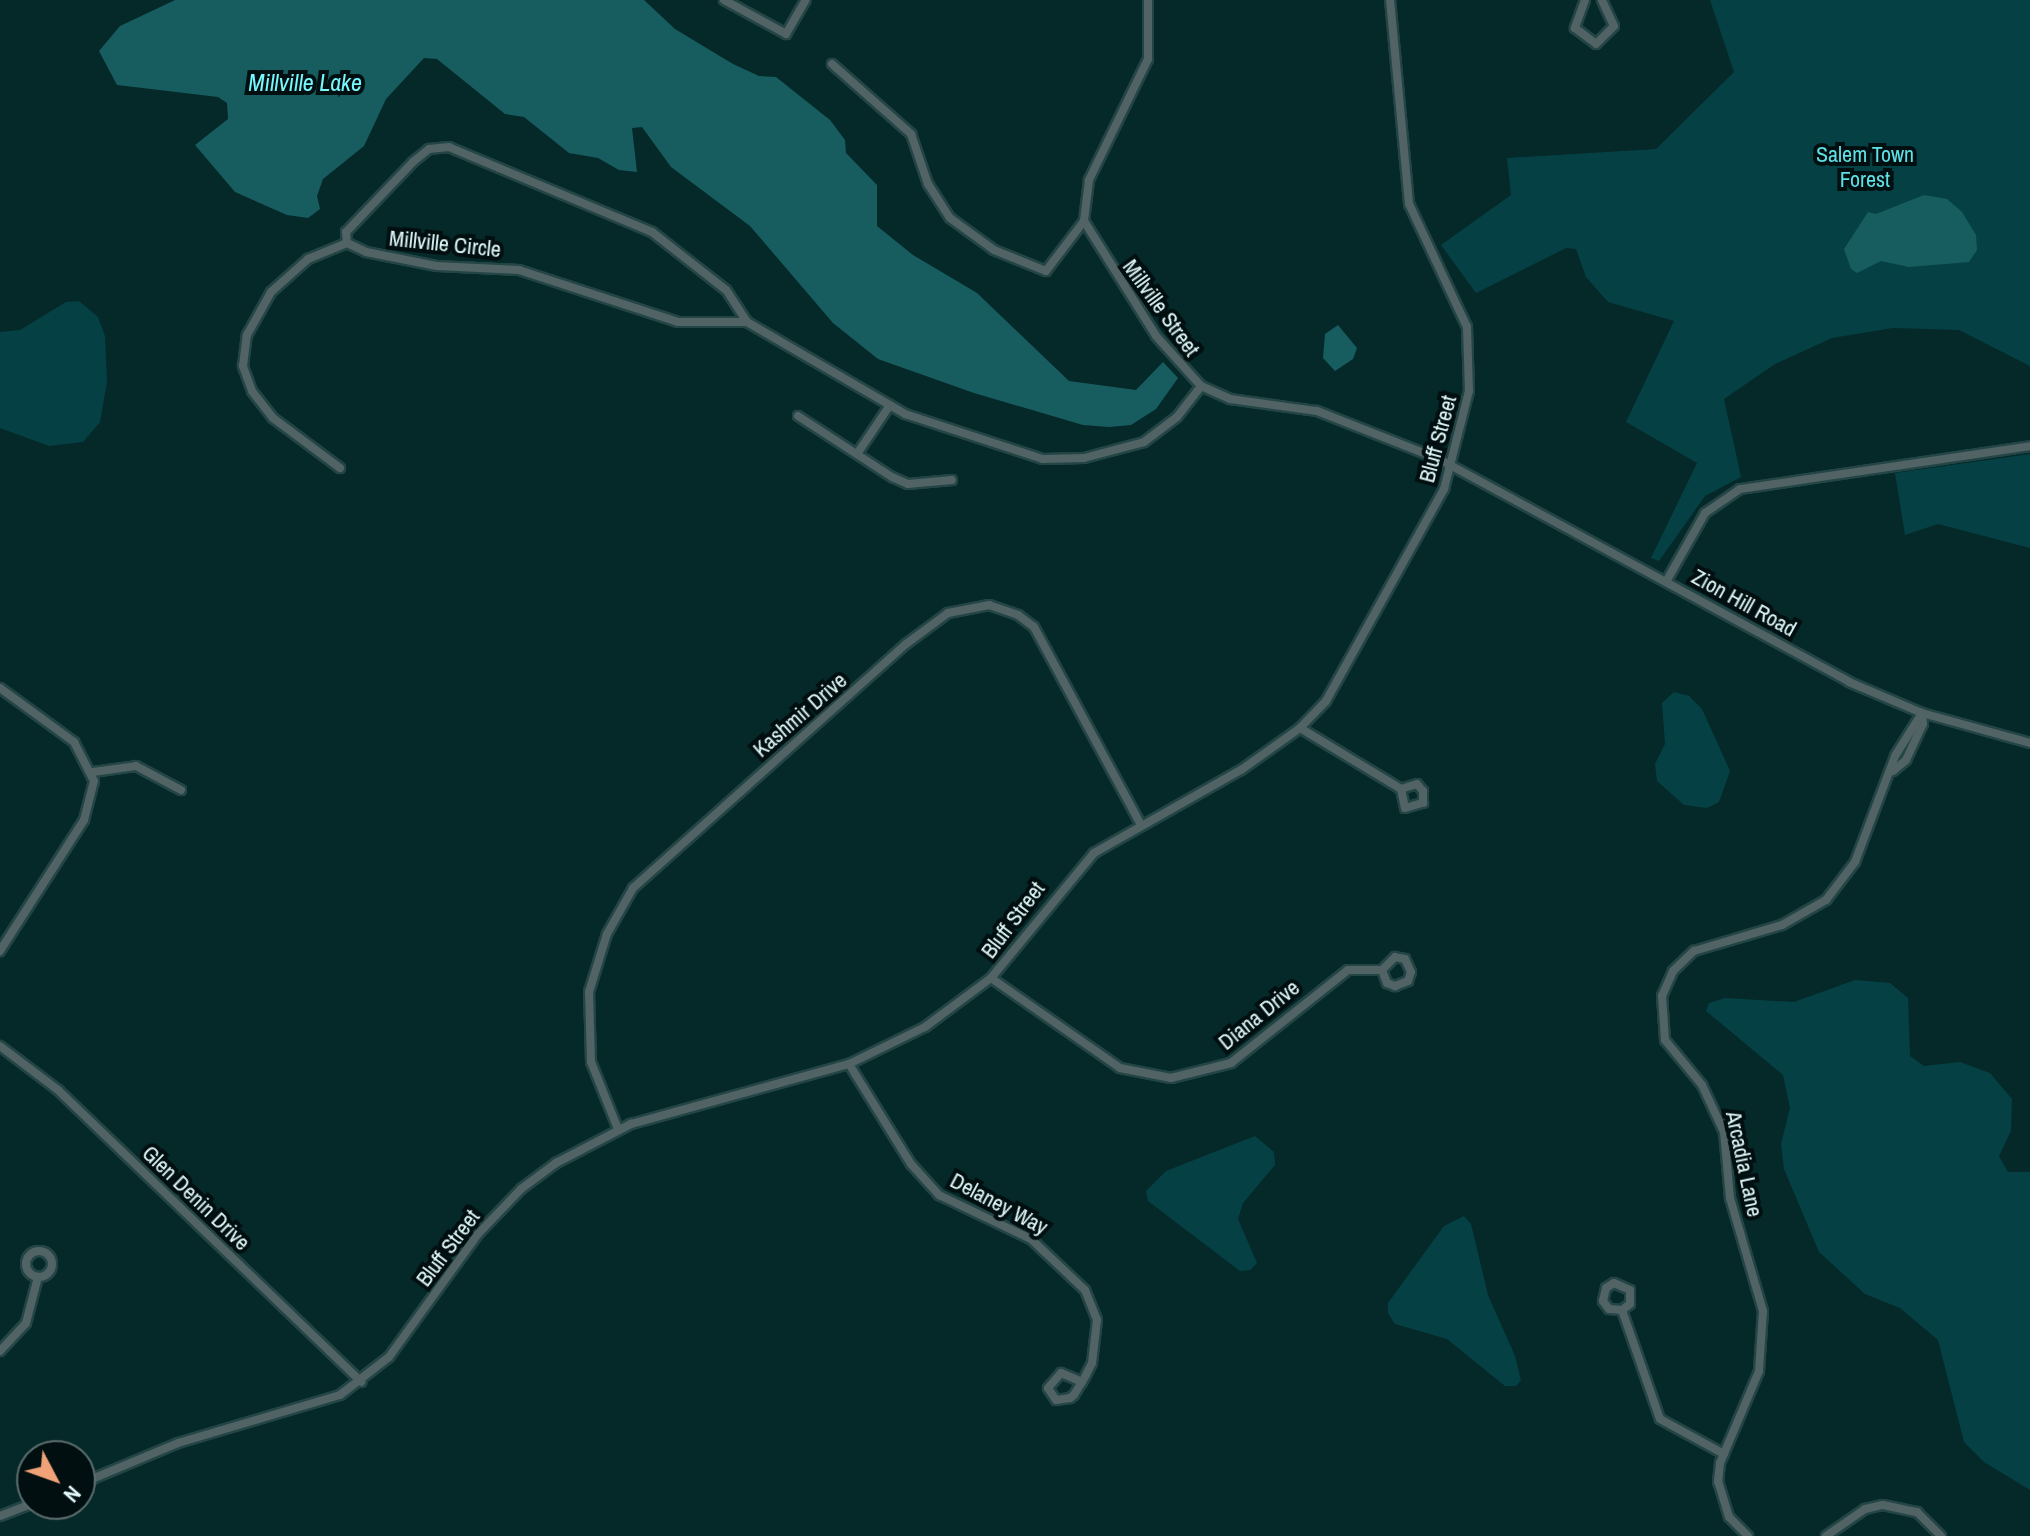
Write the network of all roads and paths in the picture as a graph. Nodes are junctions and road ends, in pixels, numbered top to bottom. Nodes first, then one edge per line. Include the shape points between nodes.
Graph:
1 (724, 0) edge
2 (806, 0) edge
3 (1148, 0) edge
4 (1390, 0) edge
5 (1585, 0) edge
6 (1602, 0) edge
7 (832, 64) dead end
8 (1084, 221) junction
9 (347, 243) junction
10 (747, 322) junction
11 (1201, 386) junction
12 (890, 405) junction
13 (798, 416) dead end
14 (2030, 446) edge
15 (857, 454) junction
16 (1451, 467) junction
17 (340, 468) dead end
18 (952, 480) dead end
19 (1667, 580) junction
20 (0, 688) edge
21 (1922, 713) junction
22 (1300, 728) junction
23 (2030, 743) edge
24 (93, 772) junction
25 (1401, 789) dead end
26 (181, 790) dead end
27 (1140, 823) junction
28 (0, 951) edge
29 (1382, 970) dead end
30 (991, 978) junction
31 (0, 1046) edge
32 (849, 1064) junction
33 (618, 1129) junction
34 (38, 1277) dead end
35 (1622, 1310) dead end
36 (0, 1351) edge
37 (361, 1382) junction
38 (1082, 1382) dead end
39 (1724, 1454) junction
40 (96, 1478) edge
41 (1748, 1536) edge
42 (1826, 1536) edge
43 (1941, 1536) edge

1 - 2 street via 786,34
3 - 8 street via 1148,59 1089,180
4 - 16 street, Bluff Street via 1409,204 1467,327 1472,359
5 - 6 street via 1575,28 1596,44 1614,26
7 - 8 street via 911,134 928,184 950,218 994,250 1046,271
8 - 11 street, Millville Street via 1156,336
9 - 10 street, Millville Circle via 366,252 437,266 540,275 678,322
9 - 10 street, Millville Circle via 351,223 390,184 429,149 449,147 652,232 726,290
9 - 17 street via 308,259 271,292 247,335 243,366 252,391 273,418
10 - 12 street, Millville Circle
11 - 12 street, Millville Circle via 1177,417 1144,442 1064,460 1022,454
11 - 16 street, Millville Street via 1230,399 1317,411
12 - 15 street
13 - 15 street
14 - 19 street via 1740,489 1705,513
15 - 18 street via 908,484
16 - 19 street, Zion Hill Road
16 - 22 street, Bluff Street via 1429,521 1363,642 1332,694
19 - 21 street, Zion Hill Road via 1839,678
20 - 24 street via 74,742
21 - 23 street, Zion Hill Road
21 - 39 street, Arcadia Lane via 1895,756 1855,862 1826,900 1782,925 1694,951 1673,971 1662,996 1665,1040 1702,1085 1724,1132 1730,1198 1763,1311 1759,1371
22 - 25 street
22 - 27 street, Bluff Street via 1241,770
24 - 26 street via 136,766
24 - 28 street via 84,820
27 - 30 street, Bluff Street via 1077,867
27 - 33 street, Kashmir Drive via 1034,627 989,605 948,613 906,644 633,888 607,934 589,992 591,1062
29 - 30 street, Diana Drive via 1348,970 1231,1063 1171,1078 1120,1068
30 - 32 street, Bluff Street via 925,1027
31 - 37 street, Glen Denin Drive via 58,1090
32 - 33 street, Bluff Street
32 - 38 street, Delaney Way via 911,1164 939,1195 1031,1239 1085,1290 1097,1331 1095,1353
33 - 37 street, Bluff Street via 521,1189 478,1234 402,1342
34 - 36 street via 26,1323
35 - 39 street via 1660,1419
37 - 40 street, Bluff Street via 319,1405 217,1430
39 - 41 street, Arcadia Lane via 1720,1498 1729,1517
42 - 43 street via 1865,1509 1883,1505 1917,1512

